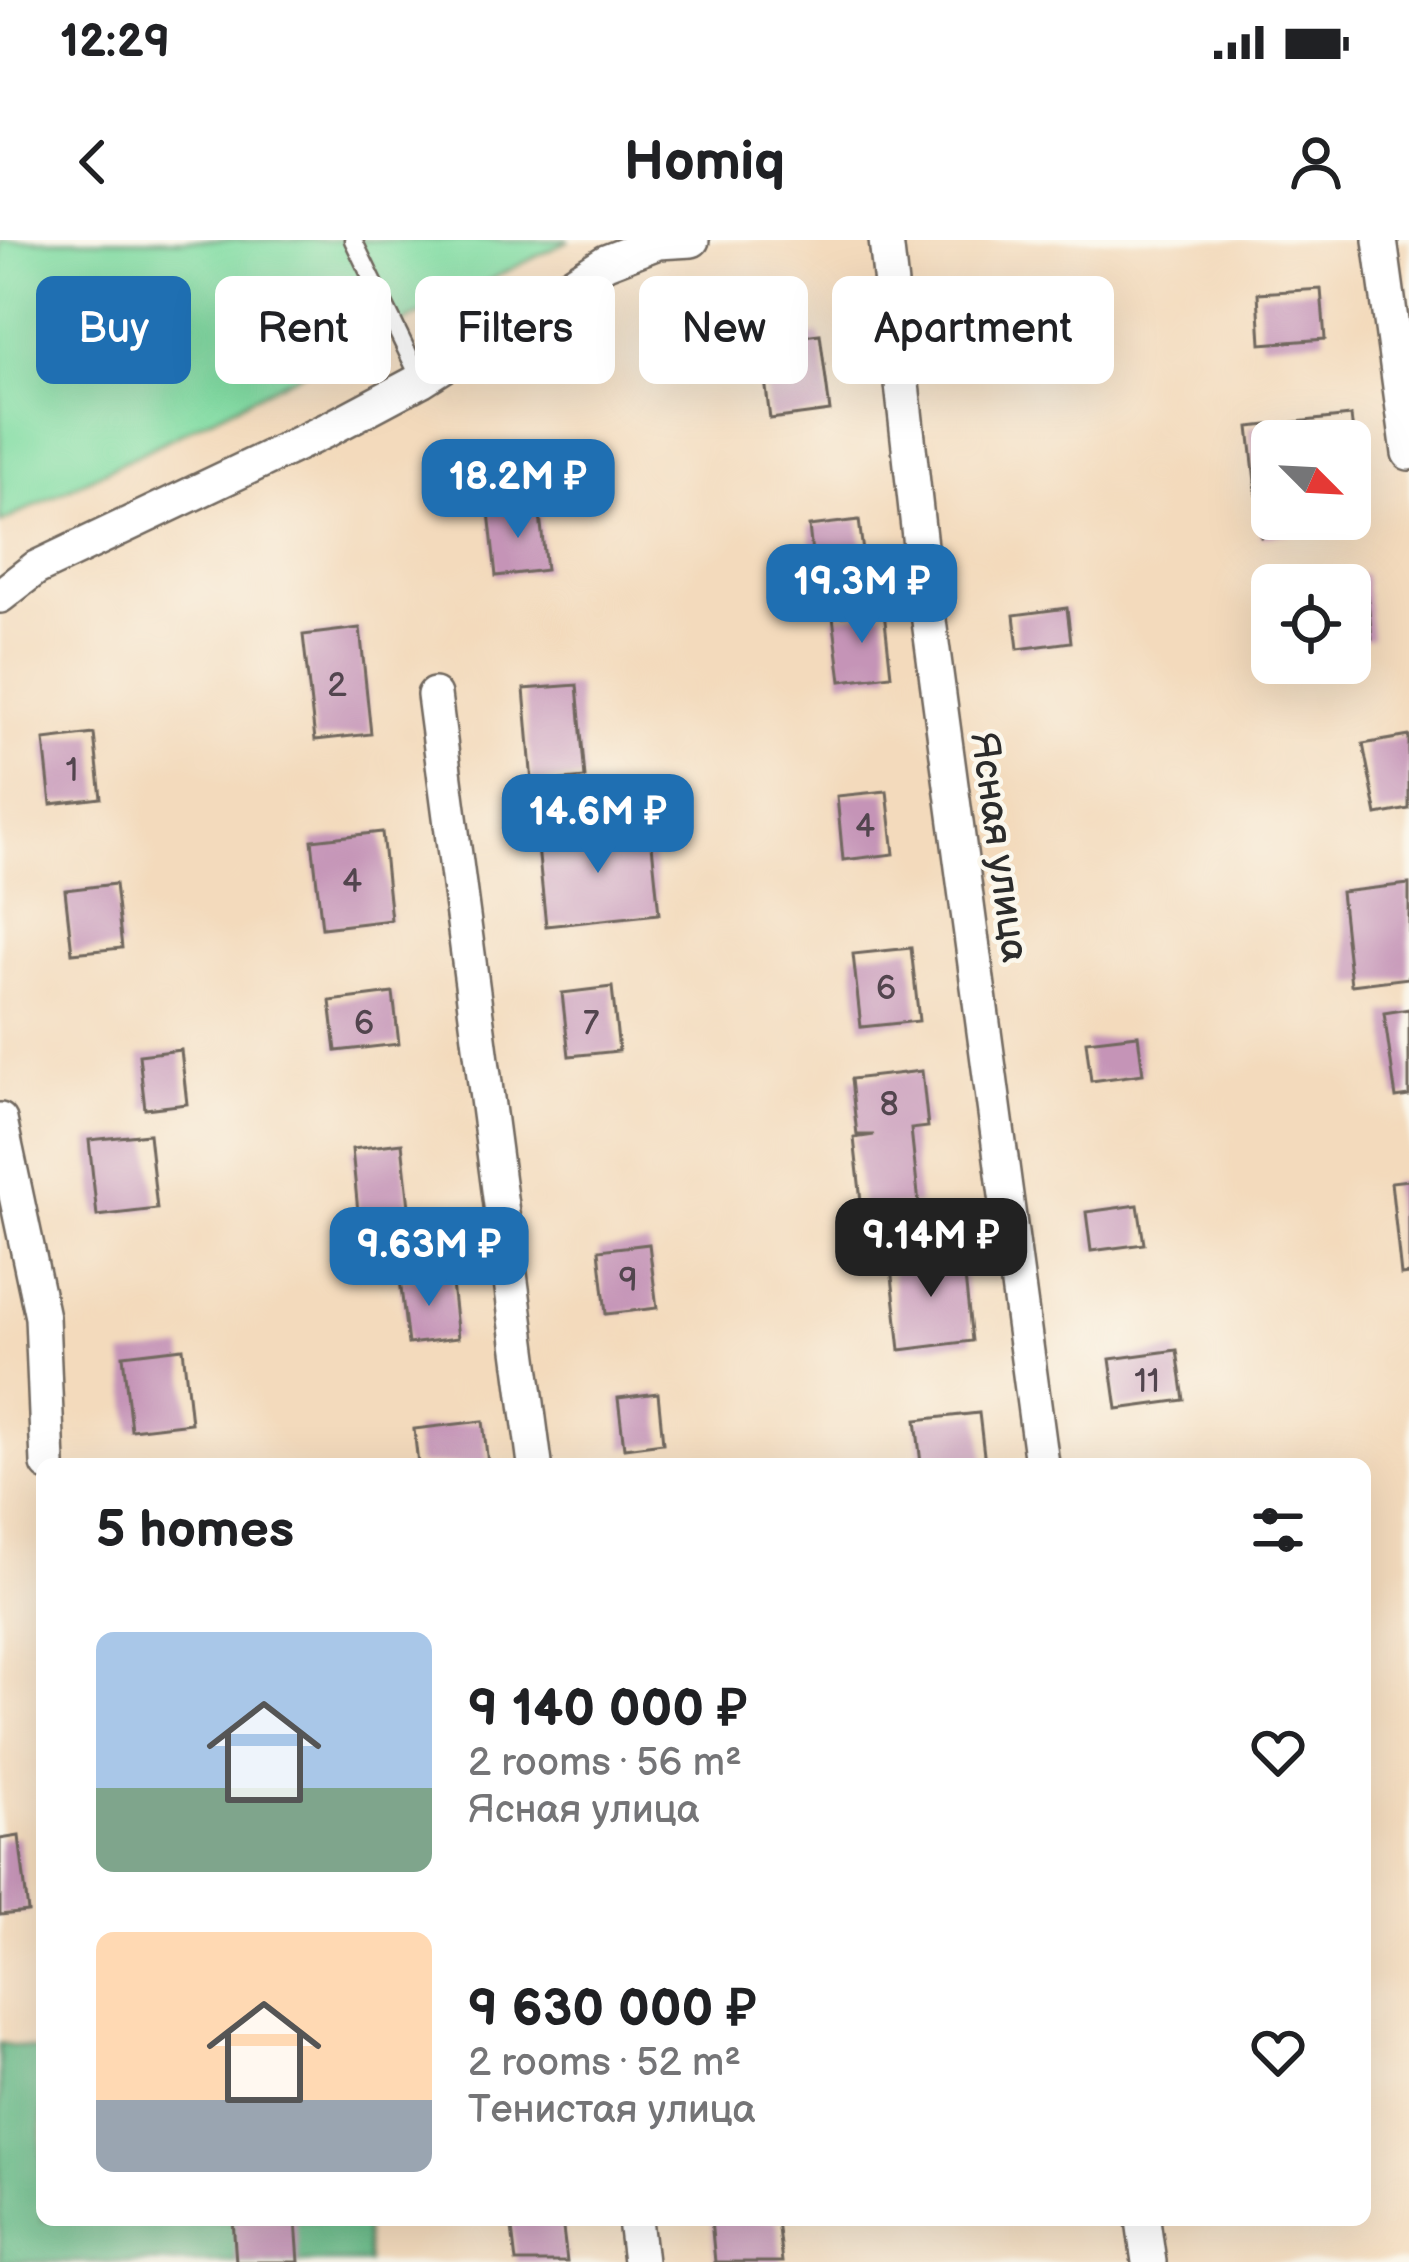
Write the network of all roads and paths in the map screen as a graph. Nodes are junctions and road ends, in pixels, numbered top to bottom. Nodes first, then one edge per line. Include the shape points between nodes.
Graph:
1 (352, 240) edge
2 (692, 240) edge
3 (886, 240) edge
4 (1380, 240) edge
5 (583, 276) edge
6 (415, 368) edge
7 (415, 383) edge
8 (1409, 453) edge
9 (0, 596) edge
10 (434, 695) dead end
11 (0, 1120) edge
12 (49, 1458) edge
13 (534, 1458) edge
14 (1041, 1458) edge
15 (635, 2226) edge
16 (1144, 2226) edge
17 (640, 2262) edge
18 (1149, 2262) edge

1 - 6 lane
2 - 5 street via 658,242
3 - 14 street, Ясная улица
4 - 8 street
7 - 9 street via 36,568
10 - 13 street
11 - 12 street via 42,1317
15 - 17 street
16 - 18 street

